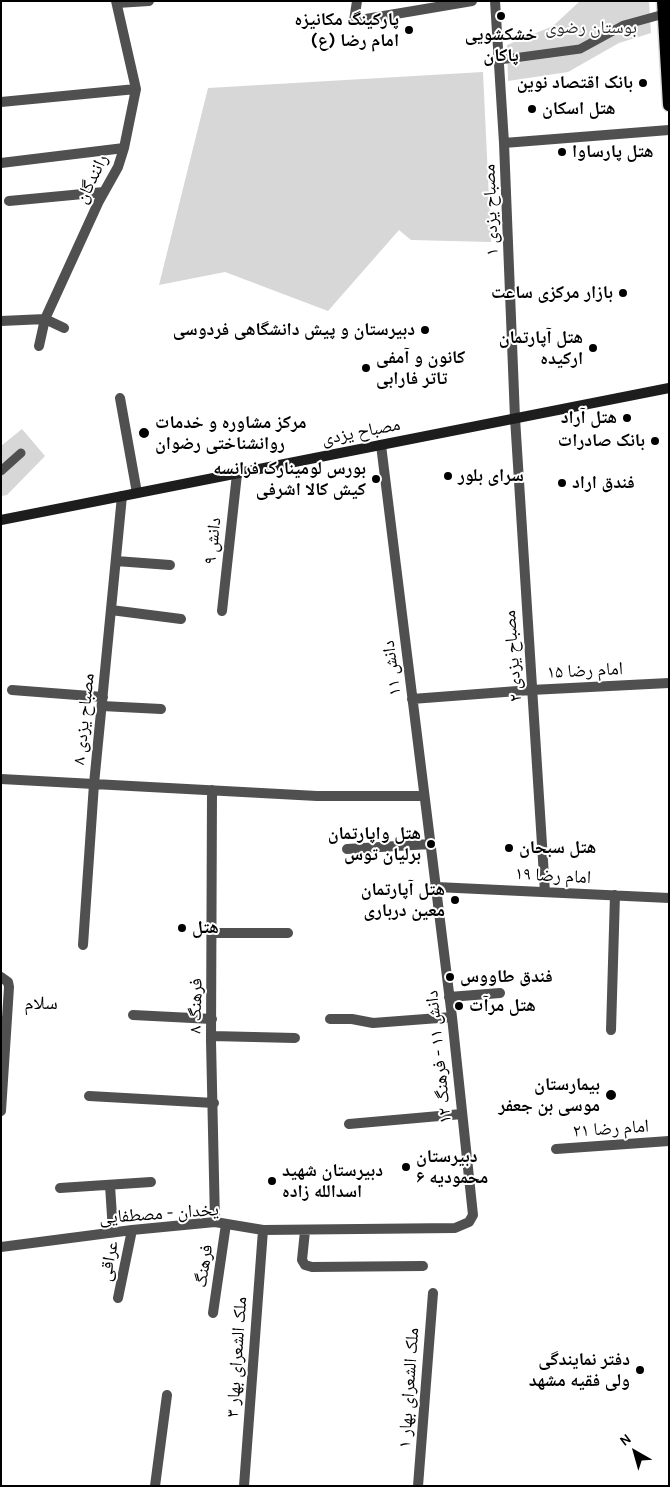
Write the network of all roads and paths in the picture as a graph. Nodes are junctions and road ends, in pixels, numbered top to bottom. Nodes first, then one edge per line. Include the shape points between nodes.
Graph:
1 (149, 1) edge
2 (357, 1) edge
3 (472, 1) edge
4 (495, 1) edge
5 (116, 2) edge
6 (663, 8) edge
7 (499, 60) junction
8 (136, 89) junction
9 (1, 102) edge
10 (669, 105) edge
11 (669, 130) edge
12 (504, 143) junction
13 (124, 148) junction
14 (1, 163) edge
15 (104, 192) junction
16 (9, 201) dead end
17 (45, 319) junction
18 (1, 321) edge
19 (64, 328) dead end
20 (39, 346) dead end
21 (669, 388) edge
22 (120, 398) dead end
23 (515, 418) junction
24 (381, 445) junction
25 (21, 453) dead end
26 (1, 471) edge
27 (236, 474) junction
28 (137, 493) junction
29 (122, 496) junction
30 (1, 520) edge
31 (116, 561) junction
32 (170, 565) dead end
33 (111, 610) junction
34 (222, 611) dead end
35 (181, 619) dead end
36 (669, 683) edge
37 (12, 690) dead end
38 (532, 690) junction
39 (412, 699) junction
40 (102, 702) junction
41 (161, 709) dead end
42 (1, 779) edge
43 (94, 784) junction
44 (212, 790) junction
45 (424, 796) junction
46 (430, 844) junction
47 (347, 849) dead end
48 (436, 887) junction
49 (545, 892) junction
50 (615, 895) junction
51 (669, 898) edge
52 (212, 933) junction
53 (288, 933) dead end
54 (83, 945) dead end
55 (5, 979) edge
56 (500, 993) dead end
57 (449, 998) junction
58 (133, 1015) dead end
59 (452, 1017) junction
60 (212, 1019) junction
61 (330, 1019) dead end
62 (611, 1030) dead end
63 (212, 1036) junction
64 (295, 1038) dead end
65 (89, 1096) dead end
66 (214, 1102) junction
67 (1, 1111) edge
68 (462, 1114) junction
69 (349, 1124) dead end
70 (669, 1141) edge
71 (556, 1149) dead end
72 (151, 1182) dead end
73 (110, 1185) junction
74 (60, 1188) dead end
75 (215, 1222) junction
76 (469, 1222) joint
77 (226, 1224) junction
78 (132, 1230) junction
79 (263, 1230) junction
80 (305, 1231) junction
81 (113, 1232) junction
82 (1, 1247) edge
83 (423, 1266) dead end
84 (433, 1293) dead end
85 (118, 1298) dead end
86 (213, 1313) dead end
87 (167, 1394) dead end
88 (155, 1486) edge
89 (244, 1486) edge
90 (418, 1486) edge

1 - 5 street
2 - 3 street via 354,21
4 - 7 street, مصباح یزدی ۱
5 - 8 street, رانندگان
6 - 7 street via 580,49
6 - 10 main road
7 - 12 street, مصباح یزدی ۱
8 - 9 street
8 - 13 street, رانندگان
11 - 12 street
12 - 23 street, مصباح یزدی ۱
13 - 14 street
13 - 15 street, رانندگان
15 - 16 street
15 - 17 street, رانندگان
17 - 18 street
17 - 19 street
17 - 20 street, رانندگان
21 - 23 main road, مصباح یزدی
22 - 28 street
23 - 24 main road, مصباح یزدی
23 - 38 street, مصباح یزدی ۲
24 - 27 main road, مصباح یزدی
24 - 39 street, دانش ۱۱
25 - 26 street
27 - 28 main road, مصباح یزدی
27 - 34 street, دانش ۹
28 - 29 main road, مصباح یزدی
29 - 30 main road, مصباح یزدی
29 - 31 street, مصباح یزدی ۸
31 - 32 street
31 - 33 street, مصباح یزدی ۸
33 - 35 street
33 - 40 street, مصباح یزدی ۸
36 - 38 street, امام رضا ۱۵
37 - 40 street
38 - 39 street, امام رضا ۱۵
38 - 49 street, مصباح یزدی ۲
39 - 45 street, دانش ۱۱
40 - 41 street
40 - 43 street, مصباح یزدی ۸
42 - 43 street
43 - 44 street
43 - 54 street, مصباح یزدی ۸
44 - 45 street via 317,796
44 - 52 street, فرهنگ ۸
45 - 46 street, دانش ۱۱
46 - 47 street
46 - 48 street, دانش ۱۱
48 - 49 street, امام رضا ۱۹
48 - 57 street, دانش ۱۱ - فرهنگ ۱۲
49 - 50 street, امام رضا ۱۹
50 - 51 street, امام رضا ۱۹
50 - 62 street
52 - 53 street
52 - 60 street, فرهنگ ۸
55 - 67 street via 9,987
56 - 57 street
57 - 59 street, دانش ۱۱ - فرهنگ ۱۲
58 - 60 street
59 - 61 street via 373,1023
59 - 68 street, دانش ۱۱ - فرهنگ ۱۲
60 - 63 street, فرهنگ ۸
63 - 64 street
63 - 66 street, فرهنگ ۸
65 - 66 street
66 - 75 street, فرهنگ ۸
68 - 69 street
68 - 76 street, دانش ۱۱ - فرهنگ ۱۲ via 473,1214
70 - 71 street, امام رضا ۲۱
72 - 73 street
73 - 74 street
73 - 81 street
75 - 77 street, یخدان - مصطفایی
75 - 78 street, یخدان - مصطفایی
76 - 80 street, یخدان - مصطفایی via 455,1228
77 - 79 street, یخدان - مصطفایی
77 - 86 street, فرهنگ
78 - 81 street, یخدان - مصطفایی
78 - 85 street, عراقی
79 - 80 street, یخدان - مصطفایی
79 - 89 street, ملک الشعرای بهار ۳
80 - 83 street via 302,1260 305,1265
81 - 82 street, یخدان - مصطفایی
84 - 90 street, ملک الشعرای بهار ۱
87 - 88 street

